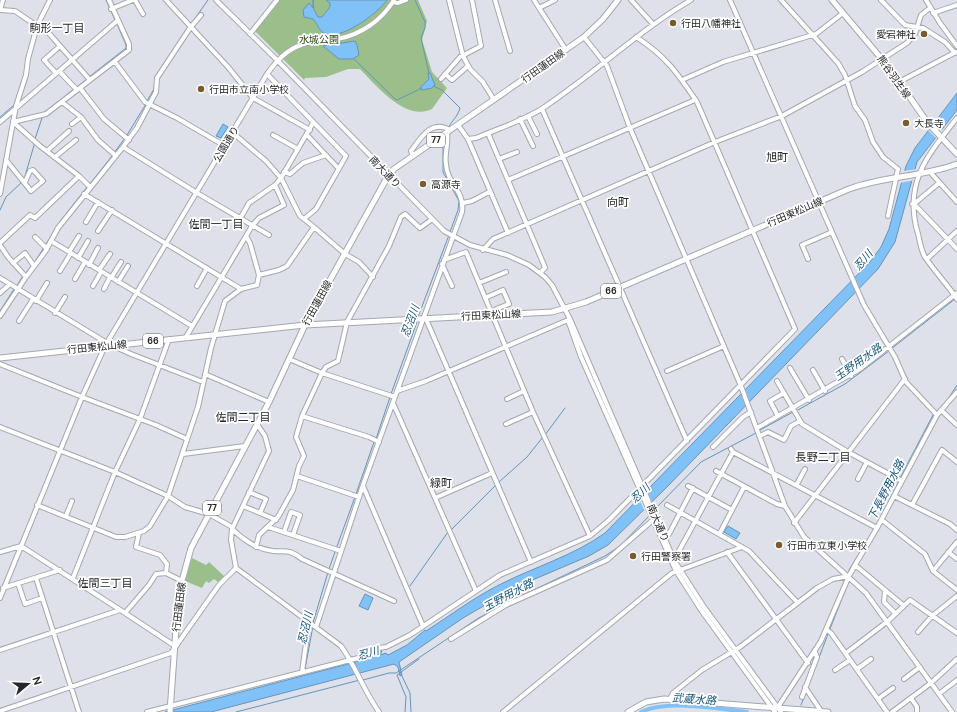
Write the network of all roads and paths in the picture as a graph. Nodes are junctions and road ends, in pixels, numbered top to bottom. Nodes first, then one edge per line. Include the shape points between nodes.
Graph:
1 (3, 0) edge
2 (50, 0) edge
3 (109, 0) edge
4 (134, 0) edge
5 (166, 0) edge
6 (216, 0) edge
7 (277, 0) edge
8 (406, 0) edge
9 (449, 0) edge
10 (472, 0) edge
11 (495, 0) edge
12 (534, 0) edge
13 (556, 0) edge
14 (618, 0) edge
15 (631, 0) edge
16 (679, 0) edge
17 (691, 0) edge
18 (730, 0) edge
19 (781, 0) edge
20 (832, 0) edge
21 (881, 0) edge
22 (926, 0) edge
23 (393, 1) edge
24 (957, 4) edge
25 (682, 5) junction
26 (539, 8) junction
27 (930, 8) junction
28 (111, 9) junction
29 (0, 10) edge
30 (843, 13) junction
31 (933, 13) junction
32 (143, 14) dead end
33 (201, 15) dead end
34 (116, 22) junction
35 (38, 24) junction
36 (653, 24) junction
37 (917, 27) junction
38 (190, 28) junction
39 (250, 34) junction
40 (812, 35) junction
41 (584, 37) junction
42 (636, 37) junction
43 (60, 46) junction
44 (957, 46) edge
45 (566, 50) junction
46 (510, 51) dead end
47 (753, 51) junction
48 (956, 52) edge
49 (463, 56) junction
50 (883, 59) junction
51 (72, 60) junction
52 (277, 60) junction
53 (115, 62) junction
54 (606, 63) junction
55 (468, 66) junction
56 (58, 72) junction
57 (267, 74) junction
58 (445, 74) junction
59 (89, 79) junction
60 (441, 79) dead end
61 (682, 80) junction
62 (847, 81) junction
63 (899, 82) junction
64 (77, 89) junction
65 (253, 98) junction
66 (494, 100) junction
67 (695, 100) junction
68 (62, 102) junction
69 (149, 103) junction
70 (16, 106) junction
71 (542, 108) junction
72 (528, 116) junction
73 (782, 116) junction
74 (81, 117) junction
75 (957, 118) edge
76 (520, 119) junction
77 (0, 122) edge
78 (13, 122) junction
79 (314, 123) junction
80 (72, 124) dead end
81 (458, 125) junction
82 (630, 128) junction
83 (310, 130) junction
84 (69, 131) dead end
85 (449, 131) junction
86 (233, 133) junction
87 (488, 133) junction
88 (273, 134) dead end
89 (537, 134) dead end
90 (307, 135) junction
91 (941, 137) junction
92 (468, 139) junction
93 (76, 140) dead end
94 (129, 140) junction
95 (715, 142) junction
96 (225, 146) junction
97 (533, 146) dead end
98 (123, 147) junction
99 (298, 149) junction
100 (47, 151) junction
101 (517, 152) dead end
102 (957, 154) edge
103 (326, 155) junction
104 (116, 156) junction
105 (413, 156) junction
106 (563, 156) junction
107 (55, 157) junction
108 (499, 159) junction
109 (6, 160) junction
110 (957, 164) edge
111 (338, 168) junction
112 (284, 172) junction
113 (649, 172) junction
114 (930, 172) junction
115 (920, 173) junction
116 (79, 176) junction
117 (388, 176) junction
118 (897, 177) junction
119 (281, 178) junction
120 (24, 180) junction
121 (508, 180) junction
122 (939, 183) junction
123 (275, 184) junction
124 (90, 187) junction
125 (489, 192) junction
126 (197, 193) junction
127 (0, 194) edge
128 (84, 194) junction
129 (583, 201) junction
130 (98, 202) junction
131 (819, 202) junction
132 (957, 202) edge
133 (463, 203) junction
134 (913, 204) junction
135 (112, 210) junction
136 (888, 216) dead end
137 (241, 217) junction
138 (304, 219) junction
139 (431, 220) junction
140 (86, 222) dead end
141 (527, 224) junction
142 (252, 226) junction
143 (314, 227) junction
144 (753, 230) junction
145 (98, 231) dead end
146 (957, 231) edge
147 (508, 232) junction
148 (832, 232) junction
149 (269, 234) dead end
150 (79, 236) dead end
151 (246, 236) junction
152 (35, 237) dead end
153 (452, 237) junction
154 (948, 239) junction
155 (51, 241) junction
156 (88, 241) dead end
157 (167, 243) junction
158 (0, 244) edge
159 (98, 248) dead end
160 (47, 249) junction
161 (957, 249) edge
162 (483, 250) junction
163 (70, 253) junction
164 (110, 254) dead end
165 (344, 254) junction
166 (78, 258) junction
167 (686, 259) junction
168 (808, 259) dead end
169 (927, 259) junction
170 (121, 262) dead end
171 (443, 262) junction
172 (13, 263) junction
173 (87, 263) junction
174 (34, 266) junction
175 (128, 266) dead end
176 (207, 268) junction
177 (60, 271) dead end
178 (100, 271) junction
179 (506, 272) dead end
180 (540, 273) junction
181 (259, 275) junction
182 (222, 276) junction
183 (26, 277) junction
184 (373, 277) junction
185 (0, 278) edge
186 (75, 278) dead end
187 (111, 278) junction
188 (47, 282) dead end
189 (118, 282) junction
190 (479, 283) junction
191 (10, 284) junction
192 (93, 286) dead end
193 (197, 286) dead end
194 (452, 286) dead end
195 (620, 288) junction
196 (104, 289) dead end
197 (241, 289) junction
198 (18, 290) junction
199 (0, 293) edge
200 (137, 293) junction
201 (956, 296) edge
202 (65, 297) dead end
203 (485, 298) junction
204 (35, 300) junction
205 (564, 310) junction
206 (56, 312) junction
207 (492, 315) junction
208 (498, 315) junction
209 (0, 316) edge
210 (568, 318) junction
211 (424, 319) junction
212 (19, 321) dead end
213 (347, 322) junction
214 (305, 325) junction
215 (192, 326) junction
216 (215, 334) junction
217 (186, 337) junction
218 (169, 339) junction
219 (106, 344) junction
220 (117, 345) junction
221 (505, 346) junction
222 (724, 346) junction
223 (890, 349) junction
224 (0, 358) edge
225 (289, 359) junction
226 (842, 359) dead end
227 (0, 364) edge
228 (160, 366) junction
229 (790, 368) dead end
230 (813, 370) dead end
231 (448, 371) junction
232 (667, 371) dead end
233 (322, 373) junction
234 (205, 374) junction
235 (851, 376) junction
236 (905, 379) junction
237 (777, 381) dead end
238 (203, 382) junction
239 (742, 387) junction
240 (397, 390) junction
241 (524, 391) junction
242 (824, 391) junction
243 (957, 392) edge
244 (784, 393) junction
245 (395, 397) junction
246 (82, 398) junction
247 (507, 399) dead end
248 (809, 400) junction
249 (269, 402) junction
250 (393, 403) junction
251 (750, 410) junction
252 (794, 410) junction
253 (941, 410) junction
254 (533, 412) junction
255 (938, 415) junction
256 (302, 416) junction
257 (778, 416) junction
258 (140, 419) junction
259 (800, 421) junction
260 (257, 424) junction
261 (506, 424) dead end
262 (957, 425) edge
263 (0, 426) edge
264 (757, 428) junction
265 (760, 436) junction
266 (187, 439) junction
267 (687, 441) junction
268 (379, 442) junction
269 (245, 446) junction
270 (713, 447) dead end
271 (60, 451) junction
272 (848, 452) junction
273 (183, 454) junction
274 (867, 462) junction
275 (957, 462) edge
276 (805, 469) dead end
277 (716, 470) dead end
278 (115, 472) junction
279 (773, 472) junction
280 (492, 473) junction
281 (721, 473) junction
282 (296, 476) junction
283 (858, 479) dead end
284 (900, 480) junction
285 (797, 484) junction
286 (363, 486) junction
287 (744, 487) junction
288 (641, 490) junction
289 (250, 492) junction
290 (816, 494) junction
291 (168, 496) junction
292 (894, 496) junction
293 (359, 497) junction
294 (709, 497) junction
295 (435, 498) junction
296 (72, 500) dead end
297 (37, 505) junction
298 (667, 505) dead end
299 (912, 505) junction
300 (243, 506) junction
301 (785, 506) junction
302 (732, 510) junction
303 (680, 512) junction
304 (260, 513) junction
305 (209, 514) junction
306 (652, 514) junction
307 (66, 516) junction
308 (276, 520) junction
309 (882, 520) junction
310 (696, 521) junction
311 (794, 523) junction
312 (93, 526) junction
313 (268, 527) junction
314 (876, 527) junction
315 (232, 528) junction
316 (957, 530) edge
317 (284, 532) junction
318 (139, 533) junction
319 (720, 533) junction
320 (293, 535) junction
321 (663, 535) junction
322 (590, 536) junction
323 (957, 542) edge
324 (21, 546) junction
325 (256, 547) junction
326 (742, 547) junction
327 (341, 551) junction
328 (0, 552) edge
329 (727, 552) junction
330 (948, 552) junction
331 (957, 558) edge
332 (674, 560) junction
333 (531, 562) junction
334 (855, 565) junction
335 (236, 568) junction
336 (60, 570) junction
337 (678, 570) junction
338 (933, 571) junction
339 (333, 572) junction
340 (166, 573) junction
341 (849, 576) junction
342 (36, 578) junction
343 (73, 578) junction
344 (182, 581) junction
345 (18, 583) junction
346 (3, 588) junction
347 (957, 590) edge
348 (476, 591) junction
349 (885, 591) junction
350 (957, 596) edge
351 (0, 598) edge
352 (42, 598) junction
353 (394, 601) dead end
354 (797, 602) junction
355 (903, 605) junction
356 (120, 610) junction
357 (125, 613) junction
358 (895, 613) junction
359 (932, 616) junction
360 (775, 618) junction
361 (888, 621) junction
362 (310, 622) junction
363 (316, 626) junction
364 (423, 626) junction
365 (827, 630) junction
366 (54, 632) junction
367 (918, 632) dead end
368 (957, 633) edge
369 (451, 639) dead end
370 (175, 646) junction
371 (0, 650) edge
372 (733, 651) junction
373 (815, 652) junction
374 (846, 653) junction
375 (957, 659) edge
376 (351, 660) junction
377 (850, 660) junction
378 (871, 660) dead end
379 (808, 663) junction
380 (920, 667) junction
381 (857, 669) junction
382 (835, 670) dead end
383 (302, 672) junction
384 (904, 678) dead end
385 (957, 680) edge
386 (931, 683) junction
387 (71, 686) junction
388 (893, 688) dead end
389 (806, 689) junction
390 (939, 694) junction
391 (802, 697) dead end
392 (911, 698) junction
393 (670, 699) junction
394 (878, 699) junction
395 (771, 707) junction
396 (170, 708) edge
397 (778, 710) edge
398 (0, 711) edge
399 (821, 711) edge
400 (80, 712) edge
401 (147, 712) edge
402 (379, 712) edge
403 (503, 712) edge
404 (628, 712) edge
405 (828, 712) edge
406 (887, 712) edge
407 (892, 712) edge
408 (917, 712) edge
409 (952, 712) edge

1 - 29 street
2 - 35 street
3 - 28 street
4 - 28 street
4 - 32 street
5 - 38 street
6 - 39 street, 南大通り
7 - 39 street
8 - 23 street via 398,3
9 - 49 street
10 - 49 street via 481,46
11 - 46 street
12 - 26 street
13 - 26 street
14 - 41 main road, 行田蓮田線 / 77
15 - 36 street
16 - 25 street
17 - 25 street
18 - 47 street
19 - 40 street
20 - 30 main road, 熊谷羽生線
21 - 37 street via 905,25
22 - 27 street
23 - 52 street, 公園通り via 378,20 358,33 302,44
24 - 31 street
25 - 36 street
26 - 45 street
27 - 31 street
27 - 37 street via 921,15
28 - 34 street
29 - 35 street via 15,12
30 - 40 street
30 - 50 main road, 熊谷羽生線
31 - 44 street
33 - 38 street
34 - 51 street
34 - 53 street via 129,44 129,50
35 - 43 street
35 - 70 street
36 - 42 street
37 - 48 street via 936,35
37 - 50 street via 910,41
38 - 65 street via 228,67
38 - 69 street via 157,78 156,92
39 - 52 street, 南大通り
40 - 47 street
40 - 62 street via 838,63
41 - 45 main road, 行田蓮田線 / 77
41 - 54 street
42 - 54 street
42 - 61 street via 658,51
43 - 51 street
43 - 56 street via 44,60
45 - 66 main road, 行田蓮田線 / 77
47 - 61 street
47 - 73 street
48 - 63 street
49 - 55 street
49 - 58 street
50 - 62 street
50 - 63 main road, 熊谷羽生線
51 - 56 street
51 - 59 street
52 - 57 street, 公園通り
52 - 117 street, 南大通り
53 - 59 street
53 - 69 street via 145,102
54 - 71 street
54 - 82 street
55 - 58 street via 452,80
55 - 66 street via 483,82
56 - 64 street
56 - 70 street
57 - 65 street, 公園通り
57 - 79 street
58 - 60 street
59 - 64 street
61 - 67 street
62 - 73 street
62 - 118 street via 855,106 864,118 873,142 884,157 897,168
63 - 91 main road, 熊谷羽生線
64 - 68 street
64 - 94 street via 104,119
65 - 83 street
65 - 86 street, 公園通り
66 - 81 main road, 行田蓮田線 / 77
67 - 82 street
67 - 95 street
68 - 74 street
68 - 78 street via 46,114
69 - 94 street
69 - 96 street
70 - 77 street
70 - 78 street
71 - 72 street
71 - 106 street
72 - 76 street
72 - 89 street
73 - 95 street
73 - 131 street
74 - 80 street
74 - 104 street via 98,140
75 - 91 street
76 - 87 street
76 - 97 street
78 - 100 street
78 - 109 street
79 - 83 street
79 - 111 street via 346,156
81 - 85 main road, 行田蓮田線 / 77
81 - 92 street
82 - 106 street
82 - 113 street
83 - 90 street
84 - 100 street
85 - 105 main road, 行田蓮田線 / 77
85 - 105 street via 440,126 423,133 411,152
85 - 133 street via 446,165
86 - 96 street, 公園通り
86 - 119 street via 266,161
87 - 92 street
87 - 108 street
88 - 99 street
90 - 99 street
90 - 103 street
91 - 102 main road, 熊谷羽生線
91 - 115 street
92 - 125 street
93 - 107 street
94 - 98 street
95 - 113 street
95 - 144 street
96 - 126 street, 公園通り
98 - 104 street
98 - 126 street
99 - 112 street
100 - 107 street
101 - 108 street
103 - 111 street
103 - 112 street via 304,163 290,174
104 - 124 street
105 - 117 main road, 行田蓮田線 / 77
106 - 121 street
106 - 129 street
107 - 116 street
108 - 121 street
109 - 120 street
109 - 127 street
110 - 114 main road, 行田東松山線 / 66
111 - 138 street via 316,209
112 - 119 street
113 - 129 street
113 - 167 street
114 - 115 main road, 行田東松山線 / 66
114 - 122 street
115 - 118 main road, 行田東松山線 / 66
115 - 134 street
116 - 124 street
116 - 158 street via 35,218 30,214
117 - 139 street, 南大通り
117 - 165 main road, 行田蓮田線 / 77
118 - 131 main road, 行田東松山線 / 66 via 857,186
118 - 136 street
119 - 123 street
119 - 138 street via 300,216
120 - 120 street via 24,184 31,191 43,181 33,170
121 - 141 street
122 - 132 street
122 - 134 street
123 - 137 street via 249,203
123 - 142 street via 284,205 258,218
124 - 128 street
125 - 133 street
125 - 147 street
126 - 137 street
126 - 157 street, 公園通り
128 - 130 street
128 - 155 street
129 - 141 street
129 - 195 street
130 - 135 street
130 - 140 street
131 - 144 main road, 行田東松山線 / 66
131 - 148 street
133 - 153 street
134 - 154 street
134 - 169 street via 914,220
135 - 145 street
135 - 157 street
137 - 142 street
138 - 143 street
139 - 153 street, 南大通り
139 - 184 street via 420,228 405,214 401,217
141 - 147 street
141 - 180 street via 545,268
142 - 149 street
142 - 151 street
143 - 165 street
143 - 181 street via 287,266
144 - 167 main road, 行田東松山線 / 66
144 - 239 street via 795,329
146 - 154 street
147 - 162 street via 490,240
148 - 168 street via 802,245
148 - 223 street via 858,293
150 - 163 street
151 - 181 street
151 - 182 street
152 - 160 street
153 - 162 street, 南大通り
153 - 171 street
154 - 161 street
154 - 169 street
155 - 160 street
155 - 163 street
156 - 166 street
157 - 176 street
157 - 200 street, 公園通り
158 - 172 street
159 - 173 street
160 - 174 street
162 - 180 street, 南大通り via 519,259
163 - 166 street
163 - 177 street
164 - 178 street
165 - 184 street via 359,262
165 - 214 main road, 行田蓮田線 / 77
166 - 173 street
167 - 195 main road, 行田東松山線 / 66
167 - 222 street
169 - 201 street
170 - 187 street
171 - 190 street via 466,252
171 - 194 street
171 - 211 street
172 - 174 street via 25,253
172 - 183 street
173 - 178 street
173 - 186 street
174 - 183 street
175 - 189 street
176 - 182 street
176 - 193 street
178 - 187 street
178 - 192 street
179 - 190 street
180 - 205 street, 南大通り via 552,285
181 - 197 street via 257,285
182 - 197 street
182 - 215 street
183 - 198 street
184 - 213 street
185 - 191 street
187 - 189 street
187 - 196 street
188 - 204 street
189 - 200 street
190 - 203 street
191 - 198 street
191 - 199 street
195 - 205 main road, 行田東松山線 / 66
195 - 267 street
197 - 216 street via 225,301
198 - 204 street
198 - 209 street
200 - 215 street
200 - 219 street, 公園通り
201 - 223 street
202 - 206 street
203 - 207 street
203 - 208 street via 503,290 509,304 496,310
204 - 206 street
204 - 212 street
205 - 208 main road, 行田東松山線 / 66
205 - 210 street, 南大通り
206 - 219 street
207 - 208 main road, 行田東松山線 / 66
207 - 211 main road, 行田東松山線 / 66
207 - 221 street
210 - 221 street
210 - 288 street, 南大通り
211 - 213 main road, 行田東松山線 / 66
211 - 231 street
211 - 240 street
213 - 214 main road, 行田東松山線 / 66
213 - 233 street via 338,361 326,366
214 - 216 main road, 行田東松山線 / 66
214 - 225 main road, 行田蓮田線 / 77
215 - 217 street
216 - 217 main road, 行田東松山線 / 66
216 - 234 street
217 - 218 main road, 行田東松山線 / 66
218 - 220 main road, 行田東松山線 / 66
218 - 228 street
219 - 220 main road, 行田東松山線 / 66
219 - 224 main road, 行田東松山線 / 66
219 - 246 street, 公園通り
220 - 228 street via 126,352
221 - 231 street
221 - 241 street
222 - 232 street
222 - 239 street
223 - 235 street
223 - 236 street
225 - 233 street
225 - 249 main road, 行田蓮田線 / 77
226 - 235 street
227 - 246 street
228 - 238 street
228 - 258 street
229 - 248 street
230 - 242 street
231 - 240 street
231 - 280 street
233 - 245 street
233 - 256 street
234 - 238 street
234 - 249 street
235 - 242 street
236 - 255 street via 914,393
236 - 272 street
237 - 244 street
238 - 266 street
239 - 251 street
239 - 267 street
240 - 245 street
241 - 247 street
241 - 254 street
242 - 248 street
243 - 253 street
244 - 252 street
244 - 257 street via 770,401
245 - 250 street
246 - 258 street
246 - 271 street, 公園通り
248 - 252 street
249 - 260 main road, 行田蓮田線 / 77
250 - 268 street
250 - 295 street
251 - 264 street
251 - 270 street
252 - 257 street
252 - 259 street
253 - 255 street
253 - 262 street
254 - 261 street
254 - 322 street
255 - 284 street
256 - 268 street
256 - 282 street via 296,437 304,456
257 - 264 street
258 - 266 street
258 - 278 street
259 - 265 street via 791,426 784,440 768,432
259 - 272 street via 810,431
260 - 269 main road, 行田蓮田線 / 77
260 - 289 street via 265,436 269,451
263 - 271 street
264 - 265 street
265 - 279 street
266 - 273 street
267 - 288 street
268 - 286 street
269 - 273 street
269 - 305 main road, 行田蓮田線 / 77
271 - 278 street
271 - 297 street, 公園通り
272 - 274 street
272 - 290 street
273 - 291 street
274 - 283 street
274 - 284 street
275 - 299 street via 942,450
276 - 285 street
277 - 281 street
278 - 291 street
278 - 312 street
279 - 281 street via 732,450
279 - 285 street
279 - 301 street
280 - 295 street
280 - 333 street
281 - 287 street
281 - 294 street
282 - 293 street
282 - 308 street via 293,490
284 - 292 street
285 - 290 street
286 - 293 street
286 - 364 street
287 - 301 street
287 - 302 street
288 - 306 street, 南大通り
288 - 322 street
289 - 300 street
289 - 304 street via 266,499
290 - 311 street
290 - 314 street
291 - 305 street via 185,507
291 - 318 street via 150,526
292 - 299 street
292 - 309 street
293 - 327 street
294 - 302 street
294 - 303 street via 690,487
294 - 310 street
295 - 348 street
296 - 307 street
297 - 307 street
297 - 324 street, 公園通り
298 - 303 street
299 - 316 street
300 - 304 street
300 - 315 street
301 - 311 street
302 - 319 street
303 - 310 street
303 - 321 street via 669,534
304 - 308 street
305 - 315 street
305 - 344 main road, 行田蓮田線 / 77 via 191,548
306 - 321 street, 南大通り
306 - 337 street, 南大通り
306 - 369 street via 608,560 506,606
307 - 312 street
308 - 313 street
309 - 314 street
309 - 338 street via 925,554
310 - 319 street
310 - 332 street
311 - 341 street via 804,537
312 - 318 street via 116,537
312 - 343 street
313 - 317 street
313 - 325 street via 259,535
314 - 334 street
315 - 325 street via 244,541
315 - 335 street via 231,540
317 - 320 street
317 - 320 street via 291,512 300,515
318 - 340 street via 136,547 160,555 167,564
319 - 326 street
320 - 327 street
321 - 332 street, 南大通り
322 - 333 street
323 - 330 street
324 - 328 street
324 - 336 street
324 - 346 street, 公園通り
325 - 339 street via 273,551 292,551 302,559
326 - 329 street
326 - 354 street via 763,565
327 - 339 street
329 - 337 street
329 - 360 street
330 - 331 street
330 - 338 street
332 - 337 street, 南大通り
333 - 348 street via 500,575
334 - 341 street
334 - 349 street
335 - 362 street
335 - 370 street via 219,585
336 - 342 street
336 - 343 street
337 - 372 street, 南大通り via 701,610
337 - 403 street
338 - 347 street
339 - 353 street
339 - 363 street
340 - 344 street
340 - 357 street via 156,574
341 - 354 street via 833,579
341 - 361 street via 866,592
341 - 365 street
342 - 345 street
342 - 352 street
343 - 356 street
344 - 370 main road, 行田蓮田線 / 77
345 - 346 street
345 - 352 street via 25,604
346 - 351 street, 公園通り
348 - 364 street
349 - 355 street
349 - 358 street via 884,602
350 - 359 street
352 - 366 street
354 - 360 street
355 - 358 street
355 - 359 street via 910,600
356 - 357 street
356 - 366 street
357 - 370 street
358 - 361 street
359 - 367 street
359 - 368 street
360 - 372 street
360 - 379 street
361 - 374 street
361 - 380 street
362 - 363 street
362 - 383 street
363 - 376 street via 341,646
364 - 376 street via 393,644
365 - 373 street
365 - 374 street
366 - 371 street
366 - 387 street
370 - 387 street via 171,653
370 - 396 main road, 行田蓮田線 / 77
372 - 393 street via 702,670
372 - 395 street, 南大通り
372 - 397 street, 南大通り
373 - 379 street
373 - 389 street via 817,657
374 - 377 street
375 - 386 street
376 - 383 street
376 - 402 street via 367,696
377 - 381 street
377 - 382 street
378 - 381 street
379 - 397 street
380 - 384 street
380 - 386 street
381 - 394 street
383 - 396 street
385 - 390 street
386 - 390 street
386 - 392 street
387 - 398 street
387 - 400 street
388 - 394 street
389 - 391 street
389 - 399 street
390 - 409 street
392 - 407 street
392 - 408 street
393 - 395 main road
393 - 404 main road via 648,701
394 - 406 street
395 - 397 main road
396 - 401 street
397 - 399 main road
399 - 405 main road

